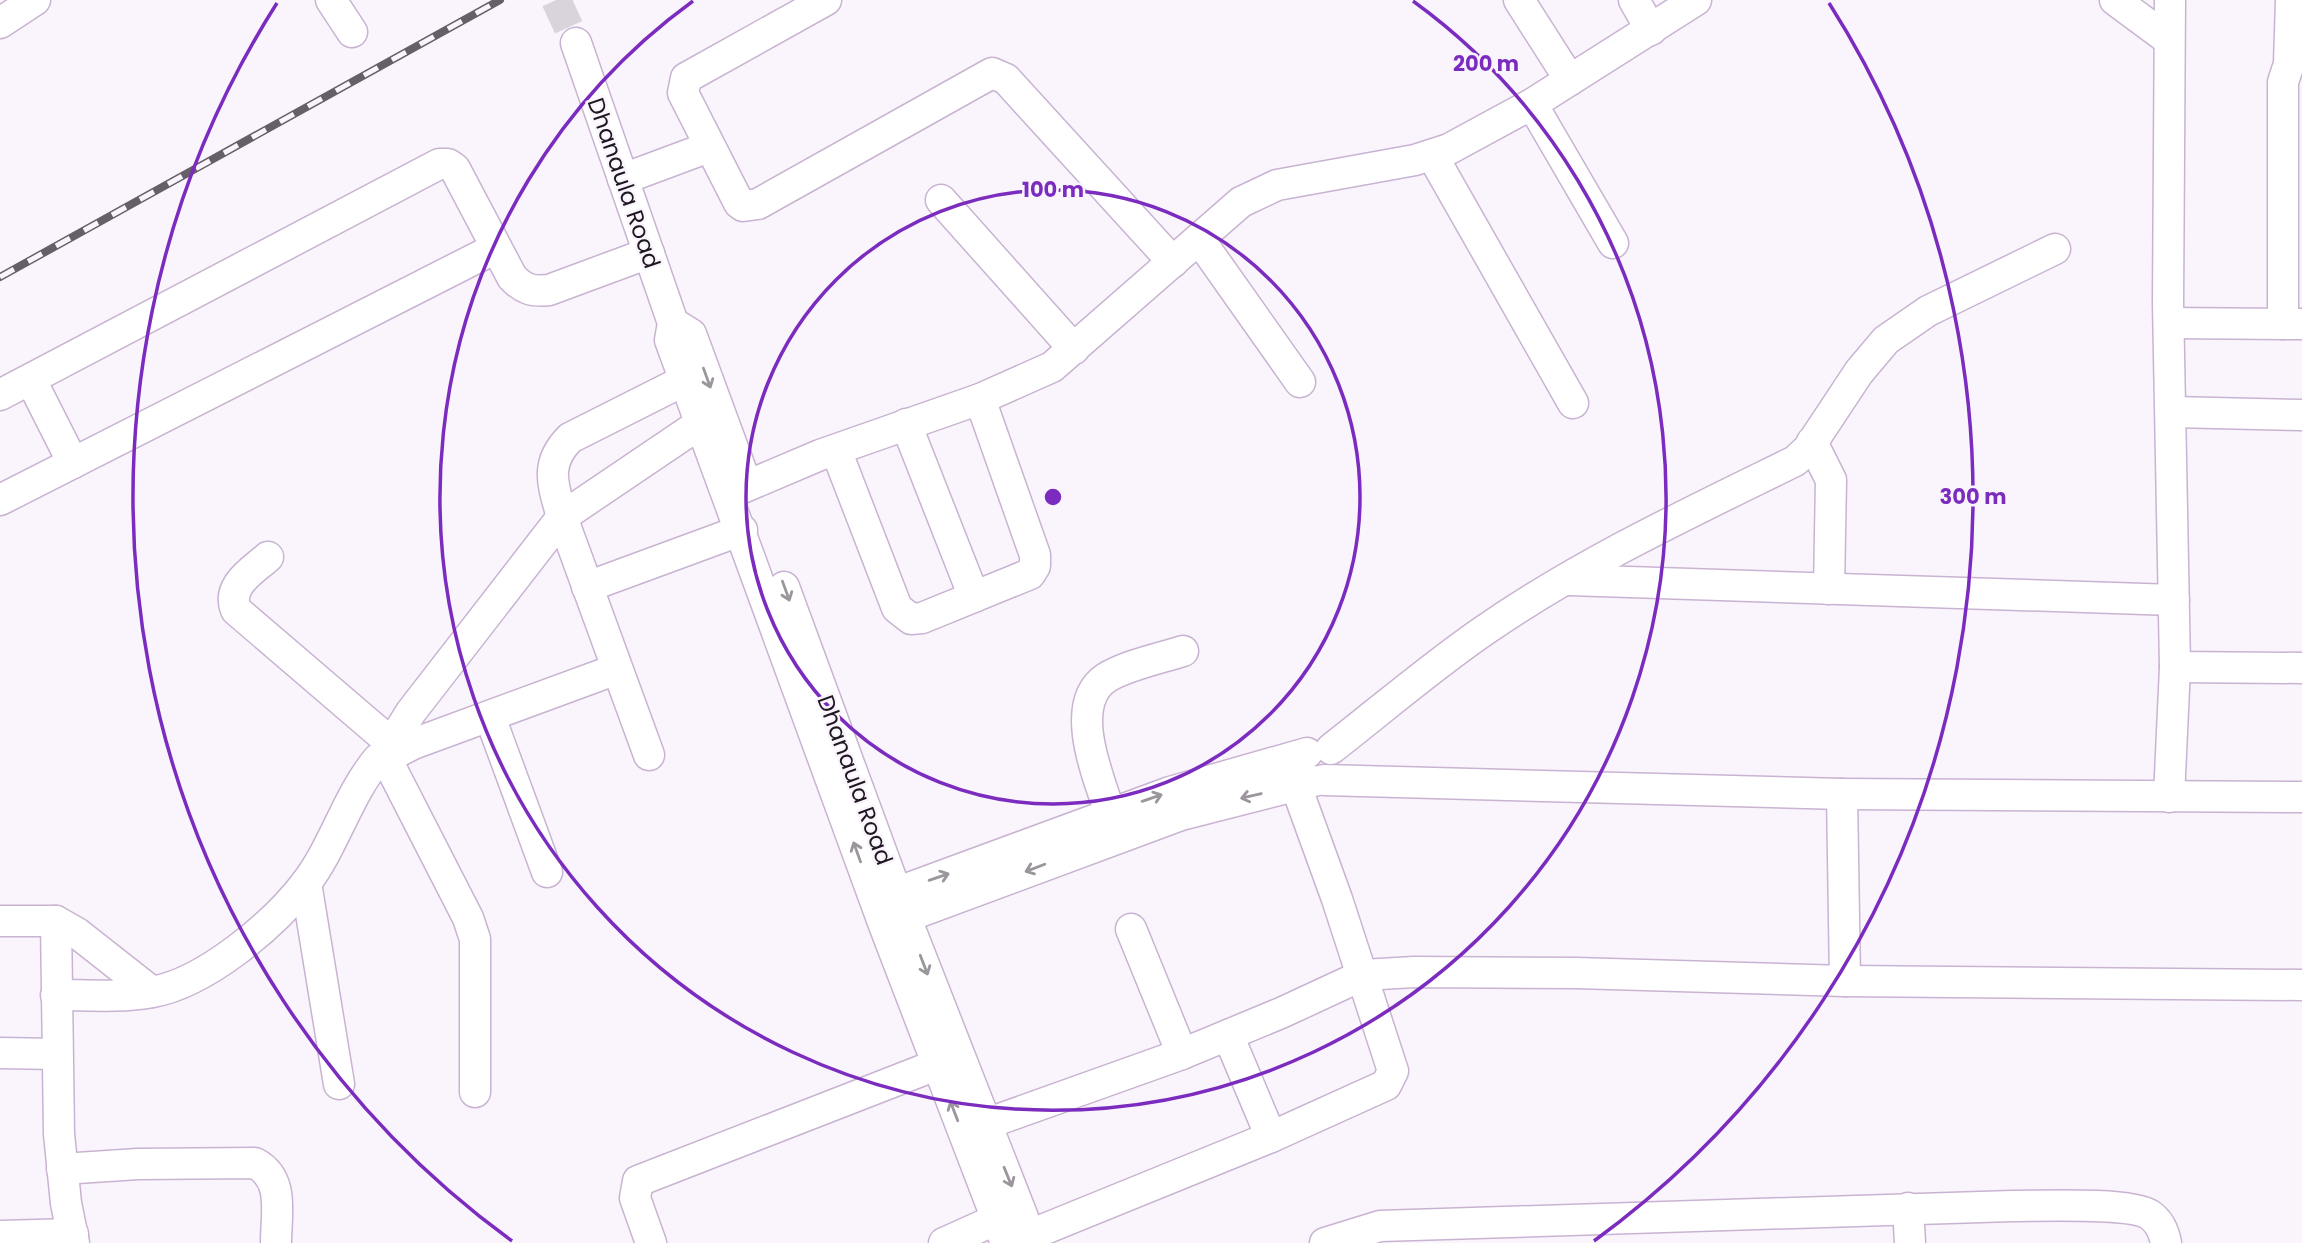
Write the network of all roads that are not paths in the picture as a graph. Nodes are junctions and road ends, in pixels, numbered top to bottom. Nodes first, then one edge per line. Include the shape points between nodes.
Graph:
1 (35, 0) edge
2 (331, 0) edge
3 (826, 0) edge
4 (1519, 0) edge
5 (1634, 0) edge
6 (1696, 0) edge
7 (2115, 0) edge
8 (2170, 0) edge
9 (2291, 0) edge
10 (2, 17) edge
11 (1651, 30) junction
12 (352, 32) dead end
13 (2169, 40) junction
14 (576, 43) tunnel mouth
15 (1570, 80) junction
16 (1532, 104) junction
17 (709, 147) junction
18 (1432, 155) junction
19 (623, 179) junction
20 (941, 200) dead end
21 (1199, 239) junction
22 (1613, 243) dead end
23 (496, 248) junction
24 (2055, 249) dead end
25 (649, 253) junction
26 (1173, 262) junction
27 (673, 323) junction
28 (2169, 323) junction
29 (2292, 324) edge
30 (1074, 349) junction
31 (31, 380) junction
32 (685, 380) junction
33 (1300, 382) dead end
34 (0, 395) edge
35 (980, 398) junction
36 (1573, 403) dead end
37 (2172, 412) junction
38 (2302, 415) edge
39 (701, 423) junction
40 (906, 424) junction
41 (1812, 442) junction
42 (836, 450) junction
43 (73, 463) junction
44 (737, 489) junction
45 (0, 500) edge
46 (562, 517) junction
47 (741, 530) junction
48 (268, 557) dead end
49 (1567, 580) junction
50 (587, 587) junction
51 (1829, 589) junction
52 (974, 597) junction
53 (2174, 600) junction
54 (1183, 651) dead end
55 (2175, 667) junction
56 (2302, 668) edge
57 (617, 669) junction
58 (489, 717) junction
59 (386, 752) junction
60 (649, 755) dead end
61 (1315, 770) junction
62 (1842, 793) junction
63 (2169, 797) junction
64 (2302, 797) edge
65 (1115, 825) junction
66 (547, 872) dead end
67 (306, 883) junction
68 (890, 908) junction
69 (0, 921) edge
70 (56, 921) junction
71 (1132, 929) dead end
72 (1363, 975) junction
73 (1845, 981) junction
74 (2302, 985) edge
75 (152, 992) junction
76 (56, 995) junction
77 (1228, 1035) junction
78 (0, 1053) edge
79 (57, 1054) junction
80 (1182, 1054) junction
81 (936, 1065) junction
82 (340, 1084) dead end
83 (475, 1092) dead end
84 (986, 1124) junction
85 (1271, 1137) junction
86 (62, 1170) junction
87 (1908, 1208) junction
88 (1017, 1230) edge
89 (0, 1236) edge
90 (74, 1239) edge
91 (276, 1243) edge
92 (651, 1243) edge
93 (944, 1243) edge
94 (1325, 1243) edge
95 (1910, 1243) edge
96 (2166, 1243) edge

1 - 10 street
2 - 12 street
3 - 17 street via 685,78 683,93
4 - 15 street
5 - 11 street
6 - 11 street
7 - 13 street
8 - 13 street
9 - 29 street via 2289,64 2283,82
11 - 15 street
13 - 28 street
14 - 19 street, Dhanaula Road
15 - 16 street
16 - 18 street
16 - 22 street
17 - 19 street
17 - 26 street via 734,198 751,206 986,75 1000,74
18 - 21 street via 1258,192
18 - 36 street
19 - 25 street, Dhanaula Road
20 - 30 street
21 - 26 street
21 - 33 street
23 - 25 street via 512,277 535,292
23 - 31 street via 455,169 439,164
23 - 43 street
24 - 41 street via 1928,310 1886,340
25 - 27 street, Dhanaula Road
26 - 30 street
27 - 32 street, Dhanaula Road via 670,340
27 -> 44 street, Dhanaula Road via 691,334
28 - 29 street
28 - 37 street
30 - 35 street via 1052,367
31 - 34 street
31 - 43 street
32 - 39 street, Dhanaula Road
32 - 46 street via 570,438 558,450 552,466
35 - 40 street
35 - 52 street via 1035,566 1030,574
37 - 38 street
37 - 53 street
39 - 44 street, Dhanaula Road
39 - 46 street
40 - 42 street
40 - 52 street
41 - 49 street via 1795,461 1645,535
41 - 51 street via 1832,480
42 - 44 street
42 - 52 street via 902,615 922,618
43 - 45 street
44 - 47 street, Dhanaula Road
44 -> 68 street, Dhanaula Road
46 - 50 street
46 - 59 street
47 - 50 street
68 -> 47 street, Dhanaula Road
48 - 59 street via 237,586 236,610
49 - 51 street
49 - 61 street via 1483,631
50 - 57 street
51 - 53 street
53 - 55 street
54 - 65 street via 1105,678 1088,698 1090,749
55 - 56 street
55 - 63 street
57 - 58 street
57 - 60 street
58 - 59 street
58 - 66 street
59 - 67 street via 364,779
59 - 83 street via 475,939
61 - 62 street
61 - 65 street via 1181,815
61 - 72 street
62 - 63 street
62 - 73 street
63 - 64 street
65 - 68 street
67 - 75 street via 265,925 216,964 180,984
67 - 82 street
68 - 81 street, Dhanaula Road
68 -> 84 street, Dhanaula Road
69 - 70 street
70 - 75 street
70 - 76 street
71 - 80 street
72 - 73 street via 1563,973
72 - 77 street
72 - 85 street via 1392,1079
73 - 74 street
75 - 76 street
76 - 79 street
77 - 80 street
77 - 85 street
78 - 79 street
79 - 86 street
80 - 84 street
88 -> 81 street, Dhanaula Road
81 - 92 street via 638,1181 635,1198
84 -> 88 street, Dhanaula Road
85 - 88 street
86 - 90 street
86 - 91 street via 255,1163 269,1170 275,1183
87 - 94 street via 1380,1226
87 - 95 street
87 - 96 street via 2131,1209 2151,1216
88 - 93 street
89 - 90 street

